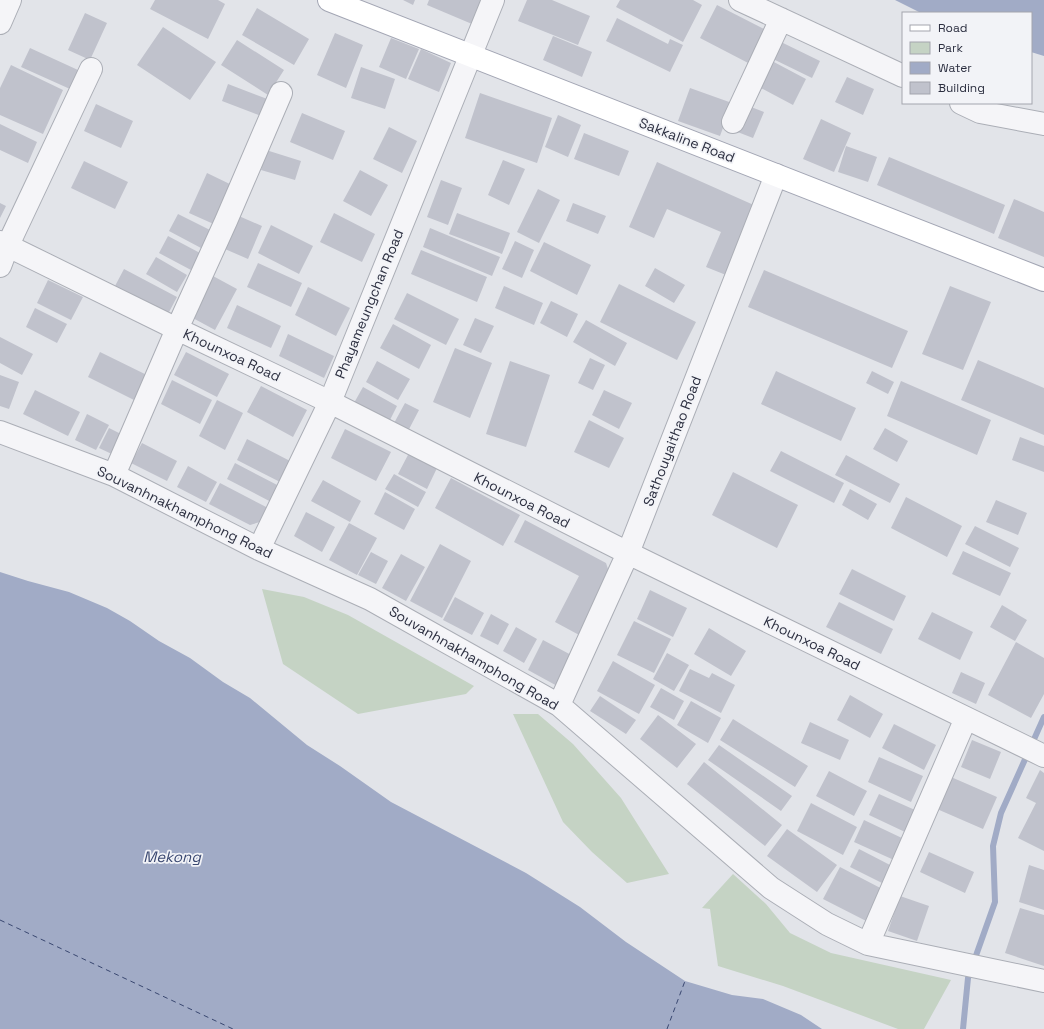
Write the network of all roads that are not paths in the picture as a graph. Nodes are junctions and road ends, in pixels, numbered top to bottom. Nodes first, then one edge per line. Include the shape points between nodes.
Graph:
1 (10, 0) edge
2 (329, 0) edge
3 (493, 0) edge
4 (740, 0) edge
5 (781, 19) junction
6 (0, 23) edge
7 (470, 55) junction
8 (91, 69) dead end
9 (902, 76) edge
10 (281, 93) dead end
11 (963, 104) edge
12 (1044, 124) edge
13 (726, 139) junction
14 (776, 175) junction
15 (4, 244) edge
16 (0, 266) edge
17 (1044, 280) edge
18 (177, 328) junction
19 (330, 402) junction
20 (0, 432) edge
21 (114, 475) junction
22 (259, 549) junction
23 (628, 553) junction
24 (559, 705) junction
25 (966, 718) junction
26 (1044, 756) edge
27 (868, 944) junction
28 (1044, 981) edge

1 - 6 street
2 - 7 main road, Sakkaline Road
3 - 7 street, Phayameungchan Road
4 - 5 street
5 - 9 street
5 - 13 street
7 - 13 main road, Sakkaline Road
7 - 19 street, Phayameungchan Road
8 - 15 street
10 - 18 street
11 - 12 street via 980,112
13 - 14 main road, Sakkaline Road
14 - 17 main road, Sakkaline Road
14 - 23 street, Sathouyaithao Road
15 - 16 street
15 - 18 street, Khounxoa Road
18 - 19 street, Khounxoa Road
18 - 21 street
19 - 22 street, Phayameungchan Road
19 - 23 street, Khounxoa Road
20 - 21 street, Souvanhnakhamphong Road
21 - 22 street, Souvanhnakhamphong Road
22 - 24 street, Souvanhnakhamphong Road via 370,599
23 - 24 street, Sathouyaithao Road
23 - 25 street, Khounxoa Road
24 - 27 street, Souvanhnakhamphong Road via 771,888 827,924
25 - 26 street, Khounxoa Road
25 - 27 street
27 - 28 street, Souvanhnakhamphong Road

